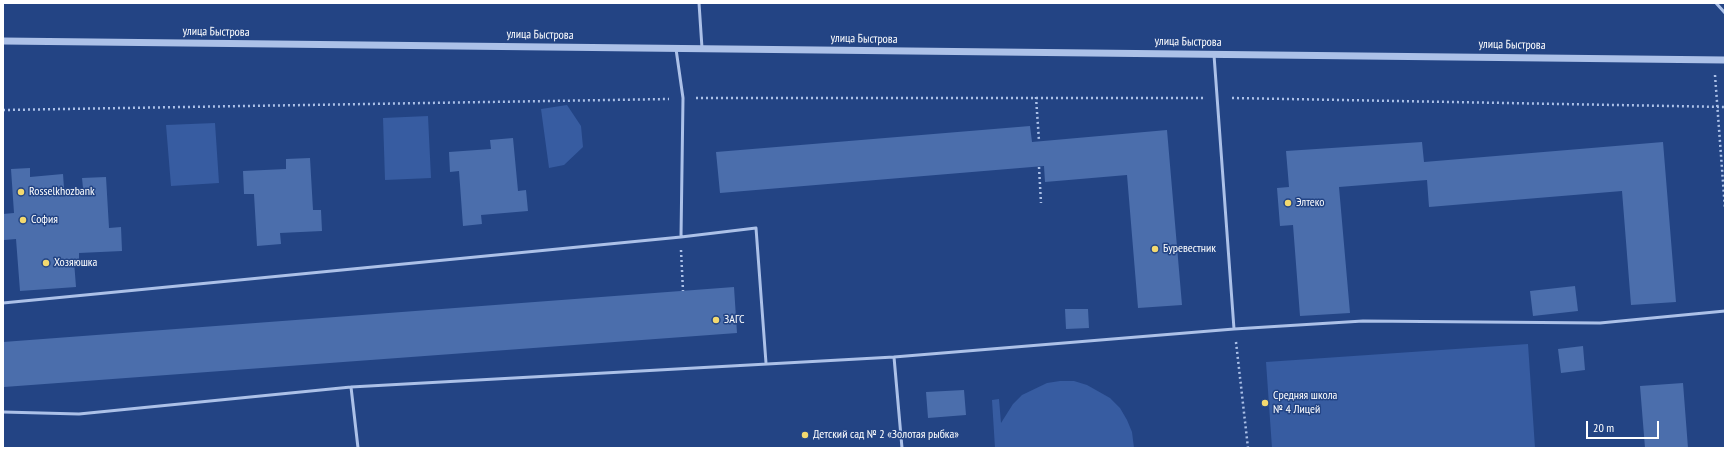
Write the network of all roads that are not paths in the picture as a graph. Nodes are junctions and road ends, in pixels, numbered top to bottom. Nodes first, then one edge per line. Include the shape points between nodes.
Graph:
1 (699, 3) edge
2 (1716, 3) edge
3 (1725, 13) edge
4 (3, 41) edge
5 (676, 48) junction
6 (702, 48) junction
7 (1214, 53) junction
8 (1725, 60) edge
9 (681, 237) junction
10 (3, 303) edge
11 (1725, 311) edge
12 (1234, 329) junction
13 (894, 357) junction
14 (766, 363) junction
15 (351, 387) junction
16 (3, 412) edge
17 (358, 448) edge
18 (902, 448) edge

1 - 6 lane
2 - 3 lane
4 - 5 street, улица Быстрова
5 - 6 street, улица Быстрова
5 - 9 lane via 683,98
6 - 7 street, улица Быстрова
7 - 8 street, улица Быстрова
7 - 12 lane
9 - 10 lane
9 - 14 lane via 756,228
11 - 12 lane via 1600,323 1363,321
12 - 13 lane
13 - 14 lane
13 - 18 lane
14 - 15 lane
15 - 16 lane via 79,414
15 - 17 lane

